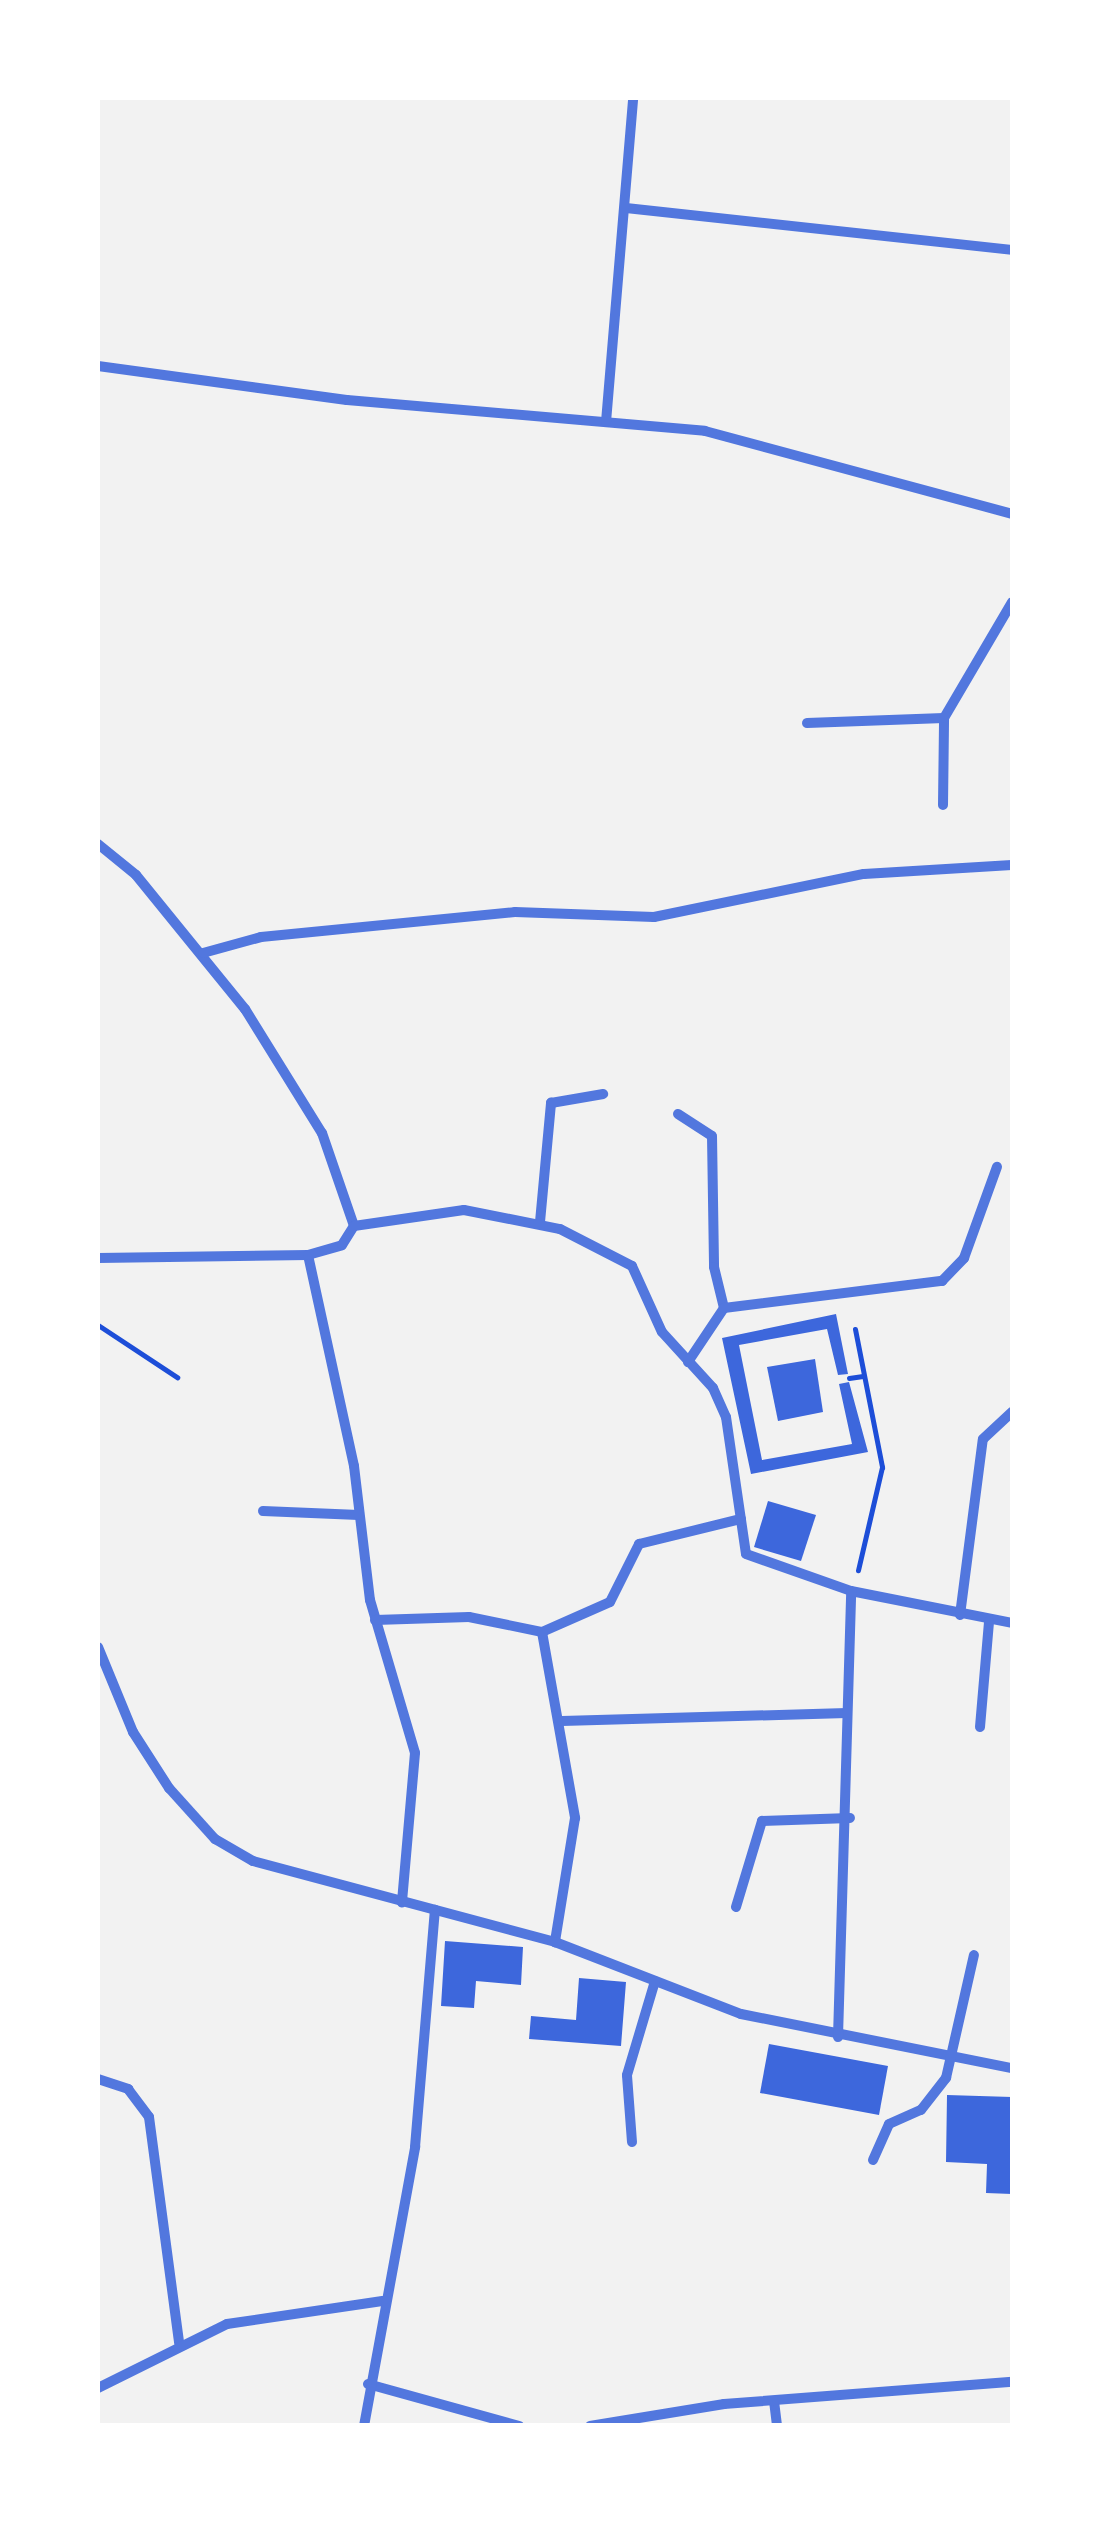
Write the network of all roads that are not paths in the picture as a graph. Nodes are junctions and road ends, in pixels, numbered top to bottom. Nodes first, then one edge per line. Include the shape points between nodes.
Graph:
1 (633, 98) edge
2 (626, 208) junction
3 (1012, 250) edge
4 (98, 366) edge
5 (606, 422) junction
6 (1012, 514) edge
7 (1012, 602) edge
8 (944, 718) junction
9 (807, 723) dead end
10 (943, 805) dead end
11 (98, 844) edge
12 (1012, 865) edge
13 (203, 953) junction
14 (603, 1094) dead end
15 (678, 1114) dead end
16 (997, 1167) dead end
17 (540, 1222) junction
18 (354, 1226) junction
19 (308, 1254) junction
20 (98, 1258) edge
21 (724, 1308) junction
22 (688, 1362) junction
23 (1012, 1412) edge
24 (263, 1510) dead end
25 (359, 1515) junction
26 (742, 1520) junction
27 (850, 1591) junction
28 (960, 1616) junction
29 (375, 1620) junction
30 (990, 1621) junction
31 (1012, 1623) edge
32 (542, 1632) junction
33 (98, 1647) edge
34 (847, 1713) junction
35 (562, 1721) junction
36 (980, 1726) dead end
37 (850, 1818) junction
38 (402, 1902) junction
39 (736, 1907) dead end
40 (434, 1910) junction
41 (556, 1942) junction
42 (974, 1955) dead end
43 (655, 1981) junction
44 (838, 2037) junction
45 (955, 2058) junction
46 (1012, 2068) edge
47 (98, 2078) edge
48 (632, 2142) dead end
49 (873, 2160) dead end
50 (382, 2301) junction
51 (178, 2343) junction
52 (1012, 2382) edge
53 (368, 2384) junction
54 (98, 2388) edge
55 (774, 2402) junction
56 (364, 2426) edge
57 (518, 2426) edge
58 (590, 2426) edge
59 (777, 2426) edge

1 - 2 street
2 - 3 street
2 - 5 street
4 - 5 street
5 - 6 street via 766,442
7 - 8 street
8 - 9 street
8 - 10 street
11 - 13 street
12 - 13 street via 864,874 654,917 515,912 261,937
13 - 18 street via 322,1134
14 - 17 street via 551,1104
15 - 21 street via 712,1136 714,1267
16 - 21 street via 964,1258 942,1281
17 - 18 street via 464,1210
17 - 22 street via 632,1266 662,1332
18 - 19 street via 342,1244
19 - 20 street
19 - 25 street
21 - 22 street
22 - 26 street via 722,1403
23 - 28 street via 983,1439
24 - 25 street
25 - 29 street
26 - 27 street via 752,1560
26 - 32 street via 639,1544 610,1602
27 - 28 street
27 - 34 street
28 - 30 street
29 - 32 street via 470,1617
29 - 38 street via 416,1753
30 - 31 street
30 - 36 street
32 - 35 street
33 - 38 street via 133,1732 215,1839 254,1861
34 - 35 street
34 - 37 street
35 - 41 street via 575,1818
37 - 39 street via 762,1821
37 - 44 street
38 - 40 street
40 - 41 street
40 - 50 street via 415,2148
41 - 43 street
42 - 45 street
43 - 44 street
43 - 48 street via 629,2060
44 - 45 street
45 - 46 street
45 - 49 street via 921,2110 889,2124
47 - 51 street via 128,2088 150,2117
50 - 51 street via 293,2309
50 - 53 street
51 - 54 street
52 - 55 street
53 - 56 street
53 - 57 street
55 - 58 street
55 - 59 street

